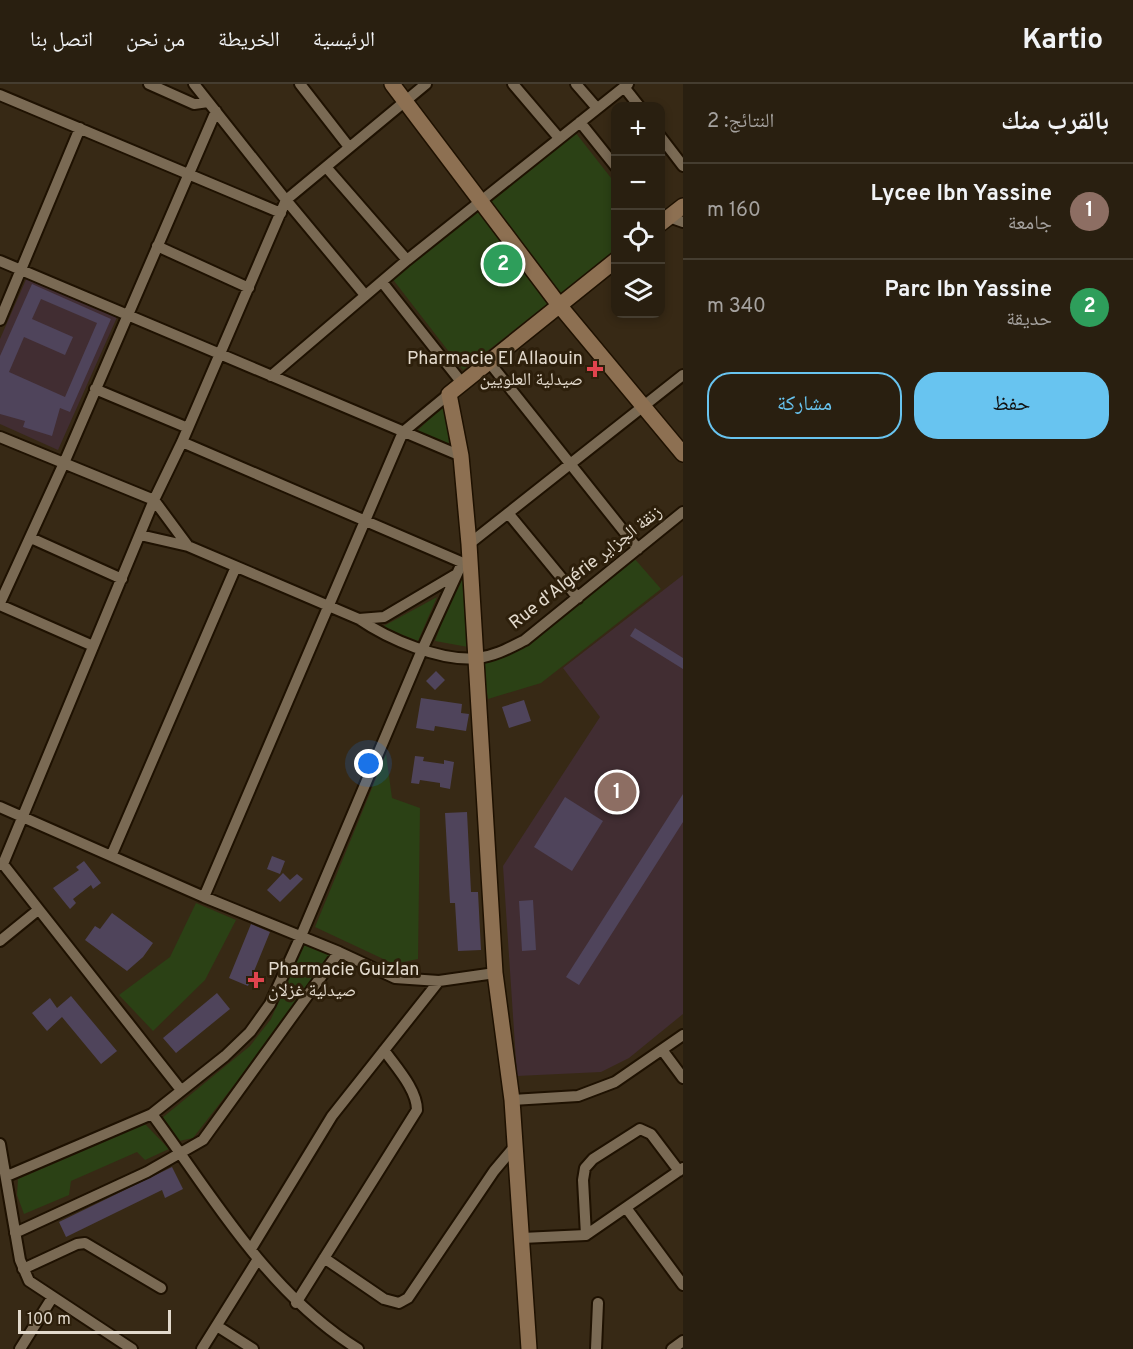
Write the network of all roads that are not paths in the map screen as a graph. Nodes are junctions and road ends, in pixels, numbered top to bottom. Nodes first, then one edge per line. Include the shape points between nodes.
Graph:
1 (149, 84) edge
2 (194, 84) edge
3 (300, 84) edge
4 (392, 84) edge
5 (426, 84) edge
6 (513, 84) edge
7 (576, 84) edge
8 (626, 86) edge
9 (0, 95) edge
10 (405, 101) junction
11 (208, 102) junction
12 (636, 102) edge
13 (596, 107) junction
14 (216, 111) junction
15 (580, 122) junction
16 (80, 128) junction
17 (560, 138) junction
18 (665, 143) edge
19 (349, 147) junction
20 (611, 162) edge
21 (683, 166) edge
22 (326, 167) junction
23 (188, 174) junction
24 (286, 200) junction
25 (481, 203) junction
26 (683, 206) edge
27 (281, 213) junction
28 (671, 221) edge
29 (157, 246) junction
30 (407, 260) junction
31 (0, 261) edge
32 (611, 263) edge
33 (22, 270) junction
34 (382, 282) junction
35 (249, 288) junction
36 (365, 295) junction
37 (559, 305) junction
38 (128, 313) junction
39 (0, 320) edge
40 (218, 354) junction
41 (489, 362) junction
42 (683, 375) edge
43 (271, 376) junction
44 (462, 384) junction
45 (95, 389) junction
46 (449, 394) junction
47 (643, 408) junction
48 (188, 428) junction
49 (403, 432) junction
50 (0, 436) edge
51 (182, 442) junction
52 (683, 454) edge
53 (461, 456) junction
54 (64, 463) junction
55 (568, 464) junction
56 (154, 500) junction
57 (683, 512) edge
58 (508, 513) junction
59 (366, 522) junction
60 (140, 535) junction
61 (31, 538) junction
62 (469, 544) junction
63 (188, 546) junction
64 (638, 549) junction
65 (466, 565) junction
66 (236, 569) junction
67 (456, 575) junction
68 (122, 579) junction
69 (4, 585) edge
70 (578, 598) junction
71 (0, 604) edge
72 (327, 607) junction
73 (359, 620) junction
74 (93, 646) junction
75 (422, 650) junction
76 (476, 659) junction
77 (0, 807) edge
78 (21, 817) junction
79 (112, 854) junction
80 (1, 864) edge
81 (204, 897) junction
82 (38, 910) junction
83 (301, 936) junction
84 (0, 941) edge
85 (339, 952) junction
86 (495, 973) junction
87 (439, 981) junction
88 (683, 1035) edge
89 (384, 1050) junction
90 (663, 1051) junction
91 (683, 1078) edge
92 (181, 1090) junction
93 (512, 1100) junction
94 (152, 1114) junction
95 (515, 1146) junction
96 (0, 1148) edge
97 (180, 1152) junction
98 (681, 1169) edge
99 (7, 1176) junction
100 (627, 1209) junction
101 (15, 1233) junction
102 (586, 1235) junction
103 (522, 1238) junction
104 (251, 1249) junction
105 (324, 1258) junction
106 (258, 1260) junction
107 (23, 1269) junction
108 (683, 1285) edge
109 (161, 1288) dead end
110 (52, 1298) junction
111 (296, 1303) junction
112 (598, 1303) dead end
113 (217, 1326) junction
114 (683, 1341) edge
115 (20, 1349) edge
116 (132, 1349) edge
117 (202, 1349) edge
118 (253, 1349) edge
119 (358, 1349) edge
120 (528, 1349) edge
121 (596, 1349) edge
122 (672, 1349) edge

1 - 11 street via 194,104
2 - 11 street
3 - 19 street
4 - 10 street
5 - 10 street
6 - 17 street
7 - 13 street
8 - 12 street
8 - 13 street
9 - 16 street
10 - 19 street
10 - 25 street
11 - 14 street
13 - 15 street
14 - 23 street
14 - 24 street
15 - 17 street
15 - 20 street
16 - 23 street
16 - 33 street
17 - 25 street
18 - 21 street
19 - 22 street
22 - 24 street
22 - 30 street
23 - 27 street
23 - 29 street
24 - 27 street
24 - 36 street
25 - 30 street
25 - 37 street
26 - 28 street
27 - 35 street
29 - 35 street
29 - 38 street
30 - 34 street
31 - 33 street
32 - 37 street
33 - 38 street
33 - 39 street
34 - 36 street
34 - 44 street
35 - 40 street
36 - 43 street
37 - 41 street
37 - 47 street
38 - 40 street
38 - 45 street
40 - 43 street
40 - 48 street
41 - 44 street
41 - 55 street
42 - 47 street
43 - 49 street
44 - 46 street
45 - 48 street
45 - 54 street
46 - 49 street
46 - 53 street
47 - 52 street
47 - 55 street
48 - 51 street
49 - 53 street
49 - 59 street
50 - 54 street
51 - 56 street
51 - 59 street
53 - 62 street
54 - 56 street
54 - 61 street
55 - 58 street
55 - 64 street
56 - 60 street
56 - 63 street
57 - 64 street, Rue d'Algérie زنقة الجزاير
58 - 62 street
58 - 70 street
59 - 65 street
59 - 72 street
60 - 63 street
60 - 68 street
61 - 68 street
61 - 69 street
62 - 65 street
63 - 66 street
64 - 70 street, Rue d'Algérie زنقة الجزاير
65 - 67 street
65 - 76 street
66 - 72 street
66 - 79 street
67 - 73 street via 384,617
67 - 75 street
68 - 74 street
69 - 71 street
70 - 76 street, Rue d'Algérie زنقة الجزاير via 525,640 500,653
71 - 74 street
72 - 73 street
72 - 81 street
73 - 75 street via 379,633
74 - 78 street
75 - 76 street
75 - 83 street
76 - 86 street
77 - 78 street
78 - 79 street
78 - 80 street
79 - 81 street
80 - 82 street
81 - 83 street
82 - 84 street
82 - 92 street
83 - 85 street
83 - 92 street via 270,1004 250,1032
85 - 87 street via 394,978
85 - 97 street via 204,1140
86 - 87 street
86 - 93 street
87 - 89 street
88 - 90 street
89 - 104 street via 332,1116
89 - 105 street via 408,1086 417,1110
90 - 91 street
90 - 93 street via 615,1082 578,1096
92 - 94 street
93 - 95 street
94 - 97 street
94 - 99 street
95 - 103 street
95 - 105 street via 408,1299 399,1303 384,1299
96 - 99 street
97 - 101 street via 147,1172
97 - 104 street
98 - 100 street
98 - 102 street via 651,1134 640,1129 593,1159 585,1168 583,1180
99 - 101 street
100 - 102 street
100 - 108 street
101 - 107 street
102 - 103 street
103 - 120 street
104 - 106 street
105 - 111 street
106 - 111 street
106 - 113 street
107 - 109 street via 85,1243
107 - 110 street via 29,1281
110 - 115 street
110 - 116 street
111 - 119 street
112 - 121 street
113 - 117 street
113 - 118 street
114 - 122 street

